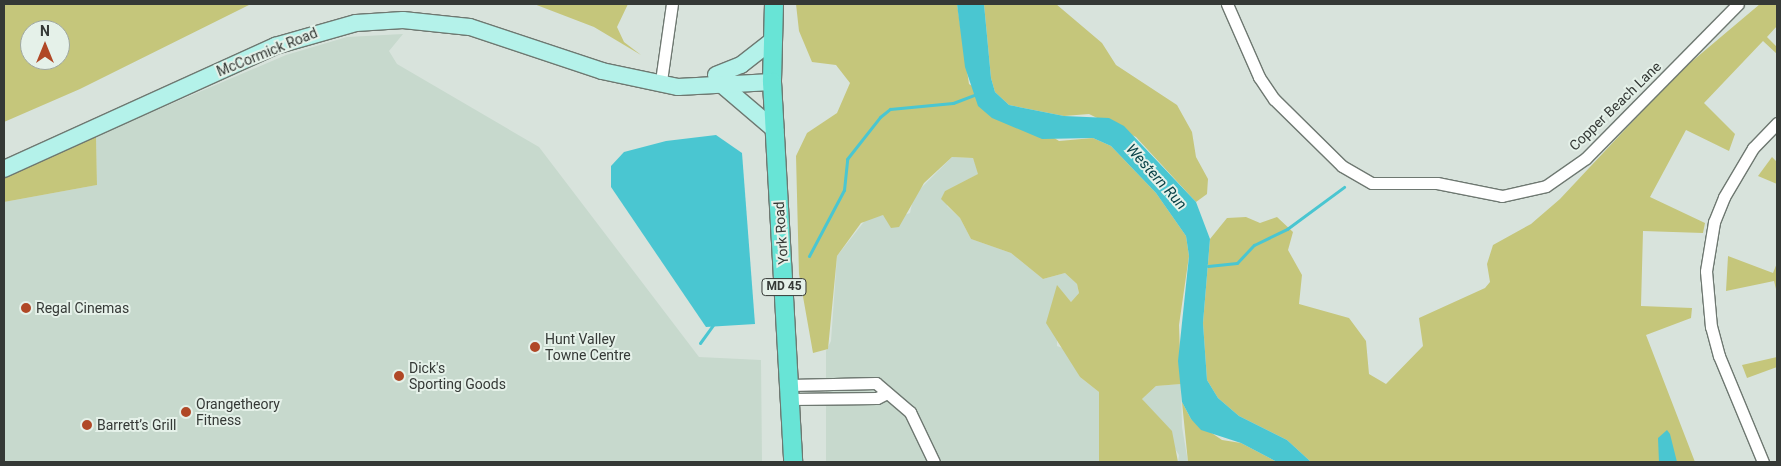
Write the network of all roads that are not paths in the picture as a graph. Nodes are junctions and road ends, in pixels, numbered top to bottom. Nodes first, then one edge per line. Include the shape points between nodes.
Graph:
1 (672, 4) edge
2 (774, 4) edge
3 (1227, 4) edge
4 (1738, 4) edge
5 (772, 41) junction
6 (772, 77) junction
7 (719, 80) junction
8 (661, 81) junction
9 (1777, 123) edge
10 (775, 130) junction
11 (4, 169) edge
12 (790, 392) junction
13 (793, 462) edge
14 (934, 462) edge
15 (1763, 462) edge

1 - 8 street
2 - 5 main road, York Road / MD 45
3 - 4 street, Copper Beach Lane via 1255,69 1274,99 1347,170 1372,183 1437,183 1502,196 1546,186 1586,158
5 - 6 main road, York Road / MD 45
5 - 7 main road
6 - 7 main road, McCormick Road
6 - 10 main road, York Road / MD 45
7 - 8 main road, McCormick Road
7 - 10 main road
8 - 11 main road, McCormick Road via 602,71 470,27 403,20 356,23 275,46
9 - 15 street via 1753,148 1724,197 1714,222 1706,271 1715,341
10 - 12 main road, York Road / MD 45
12 - 13 main road, York Road / MD 45
12 - 14 street via 877,398 887,393 910,412

